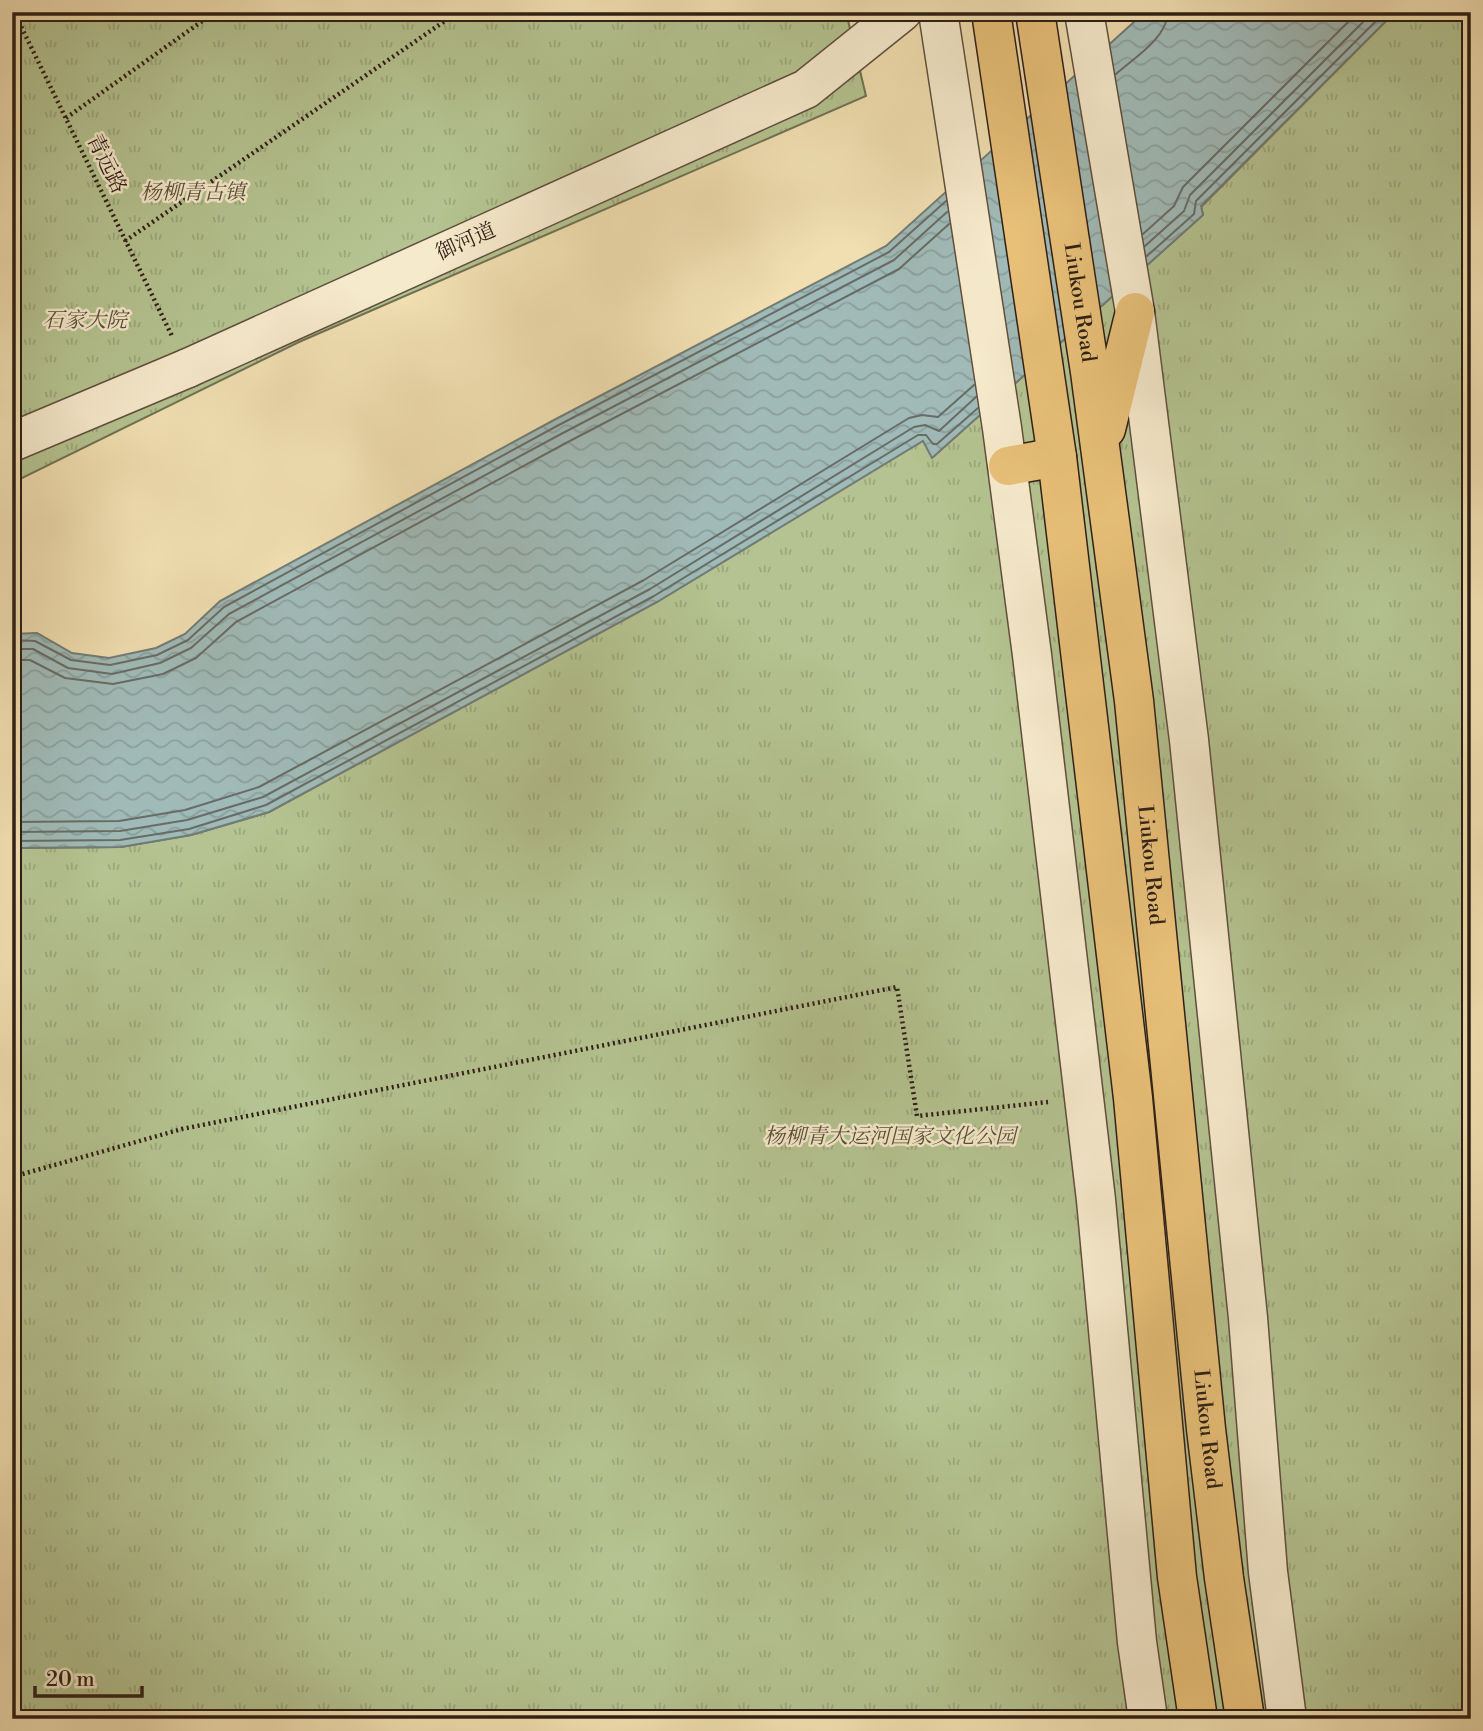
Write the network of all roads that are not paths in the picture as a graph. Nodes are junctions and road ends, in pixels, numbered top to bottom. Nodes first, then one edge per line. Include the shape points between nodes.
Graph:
1 (902, 12) edge
2 (938, 12) edge
3 (991, 12) edge
4 (1084, 12) edge
5 (1036, 18) edge
6 (1135, 312) junction
7 (12, 442) edge
8 (1101, 448) junction
9 (1057, 457) junction
10 (1007, 466) junction
11 (1148, 1719) edge
12 (1198, 1719) edge
13 (1245, 1719) edge
14 (1287, 1719) edge

1 - 7 street, 御河道 via 806,89 188,368
2 - 10 street
3 - 9 main road, Liukou Road
4 - 6 street
5 - 8 main road, Liukou Road
6 - 8 main road
6 - 14 street via 1208,911 1268,1572
8 - 13 main road, Liukou Road via 1134,701 1206,1429
9 - 10 main road
9 - 12 main road, Liukou Road via 1132,1084 1177,1577
10 - 11 street via 1084,1098

